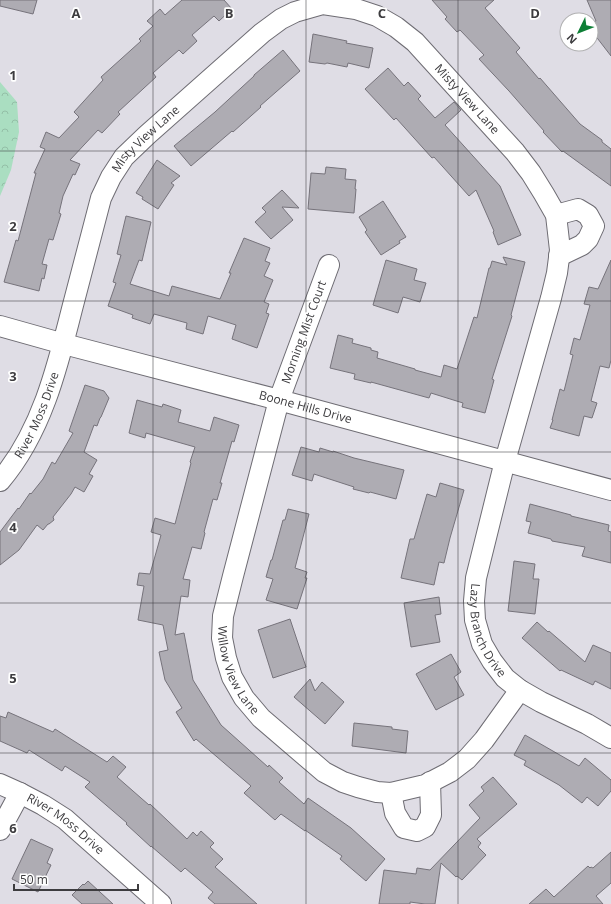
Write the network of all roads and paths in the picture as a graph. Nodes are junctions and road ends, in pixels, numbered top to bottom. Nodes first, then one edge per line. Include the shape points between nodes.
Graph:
1 (323, 2) edge
2 (356, 5) edge
3 (556, 215) junction
4 (559, 256) junction
5 (329, 265) dead end
6 (0, 326) edge
7 (64, 344) junction
8 (279, 400) junction
9 (506, 462) junction
10 (0, 481) edge
11 (611, 490) edge
12 (520, 690) junction
13 (611, 738) edge
14 (430, 782) junction
15 (0, 784) edge
16 (20, 792) junction
17 (391, 793) junction
18 (0, 830) edge
19 (161, 904) edge

1 - 2 street, Misty View Lane
1 - 7 street, Misty View Lane via 281,19 262,33 124,156 101,198
2 - 3 street, Misty View Lane via 390,23 415,42 515,152
3 - 4 street, Misty View Lane
3 - 4 street via 578,209 588,215 594,226 582,245
4 - 9 street, Misty View Lane via 552,298
5 - 8 street, Morning Mist Court
6 - 7 street, Boone Hills Drive
7 - 8 street, Boone Hills Drive
7 - 10 street, River Moss Drive via 46,400 32,432
8 - 9 street, Boone Hills Drive
8 - 17 street, Willow View Lane via 223,616 222,638 226,658 232,677 244,698 261,718 324,772 358,787
9 - 11 street, Boone Hills Drive
9 - 12 street, Lazy Branch Drive via 476,578 475,620 482,644 492,662 505,678
12 - 13 street, Lazy Branch Drive
12 - 14 street, Willow View Lane via 467,760
14 - 17 street, Willow View Lane
14 - 17 street via 431,815 425,827 417,831 404,828 394,813
15 - 16 street, River Moss Drive
16 - 18 street
16 - 19 street, River Moss Drive via 65,820

